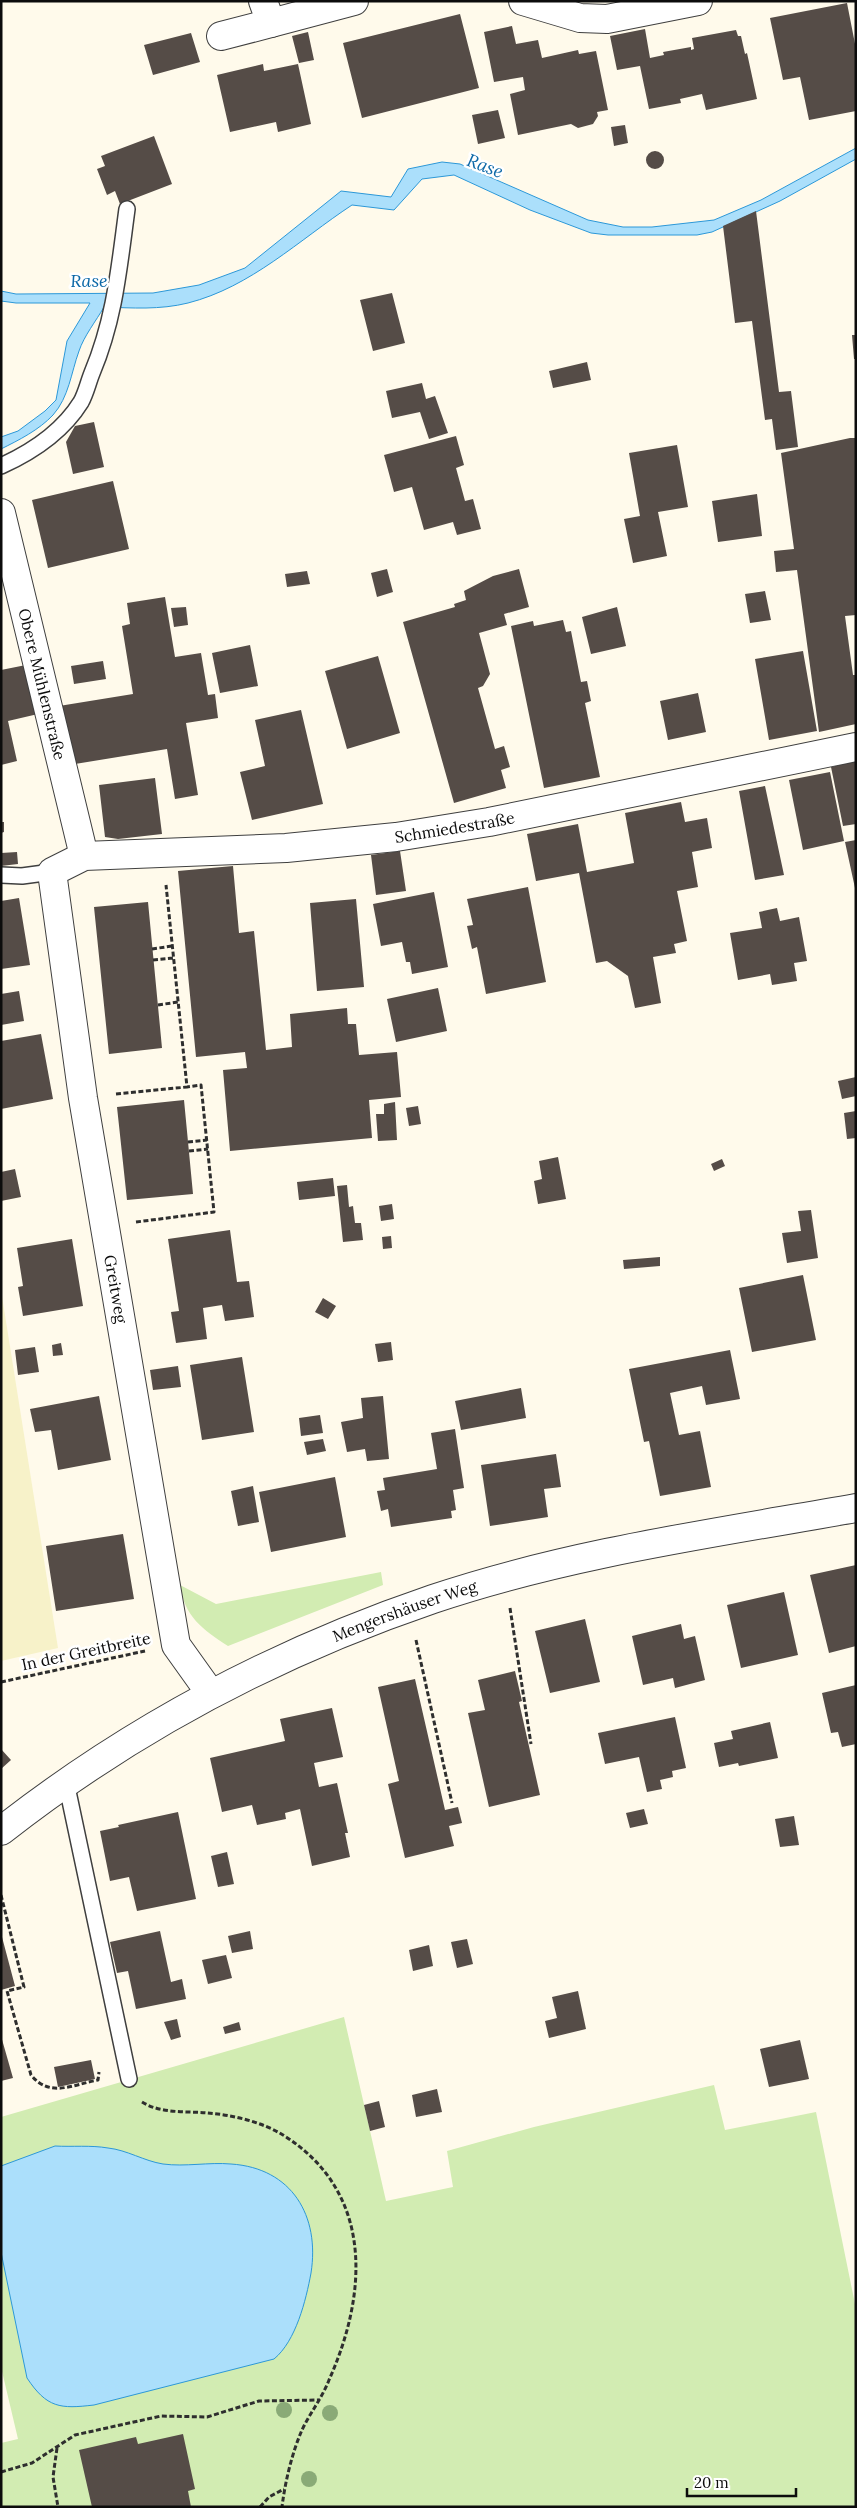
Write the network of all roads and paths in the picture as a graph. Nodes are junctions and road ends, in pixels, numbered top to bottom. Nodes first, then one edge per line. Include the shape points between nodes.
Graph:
1 (354, 1) edge
2 (698, 1) edge
3 (530, 2) edge
4 (267, 12) edge
5 (221, 36) dead end
6 (127, 210) dead end
7 (1, 466) edge
8 (1, 513) edge
9 (856, 747) edge
10 (163, 852) junction
11 (84, 856) junction
12 (52, 872) junction
13 (1, 875) edge
14 (172, 946) junction
15 (152, 949) dead end
16 (174, 958) junction
17 (153, 960) dead end
18 (178, 1002) junction
19 (158, 1004) dead end
20 (187, 1087) junction
21 (83, 1098) junction
22 (207, 1140) junction
23 (188, 1142) dead end
24 (208, 1149) junction
25 (189, 1151) dead end
26 (105, 1227) junction
27 (856, 1508) edge
28 (505, 1578) junction
29 (409, 1608) junction
30 (176, 1645) junction
31 (1, 1682) edge
32 (210, 1694) junction
33 (531, 1744) dead end
34 (66, 1782) junction
35 (452, 1803) dead end
36 (1, 1831) edge
37 (1, 1895) edge
38 (100, 2067) dead end
39 (129, 2079) joint
40 (320, 2400) junction
41 (57, 2448) junction
42 (1, 2472) edge
43 (284, 2489) junction
44 (58, 2507) edge
45 (260, 2507) edge
46 (282, 2507) edge

1 - 4 street
2 - 3 street via 607,19 580,18
4 - 5 street
6 - 7 lane via 113,311 106,340 81,402 52,434 26,455
8 - 11 street, Obere Mühlenstraße
9 - 10 street, Schmiedestraße via 499,820 396,837 286,848
10 - 11 street, Schmiedestraße
10 - 14 path
11 - 12 street, Schmiedestraße
12 - 13 lane
12 - 21 street, Greitweg
14 - 15 path
14 - 16 path
16 - 17 path
16 - 18 path
18 - 19 path
18 - 20 path
20 - 21 path
20 - 22 path via 201,1085
21 - 26 street, Greitweg
22 - 23 path
22 - 24 path
24 - 25 path
24 - 26 path via 214,1212
26 - 30 street, Greitweg
27 - 28 street, Mengershäuser Weg via 614,1552
28 - 29 street, Mengershäuser Weg
28 - 33 path
29 - 32 street, Mengershäuser Weg via 294,1652
29 - 35 path
30 - 31 path, In der Greitbreite
30 - 32 street, Greitweg
32 - 34 street, Mengershäuser Weg
34 - 36 street, Mengershäuser Weg
34 - 39 lane
37 - 38 path via 24,1987 7,1991 31,2075 40,2085 50,2089 98,2080
39 - 40 path via 136,2098 148,2106 234,2117 282,2134 319,2163 332,2180 343,2199 350,2222 357,2267 342,2346
40 - 41 path via 259,2402 207,2418 161,2416 81,2433
40 - 43 path via 302,2431
41 - 42 path via 32,2463
41 - 44 path via 53,2477
43 - 45 path via 269,2497
43 - 46 path

